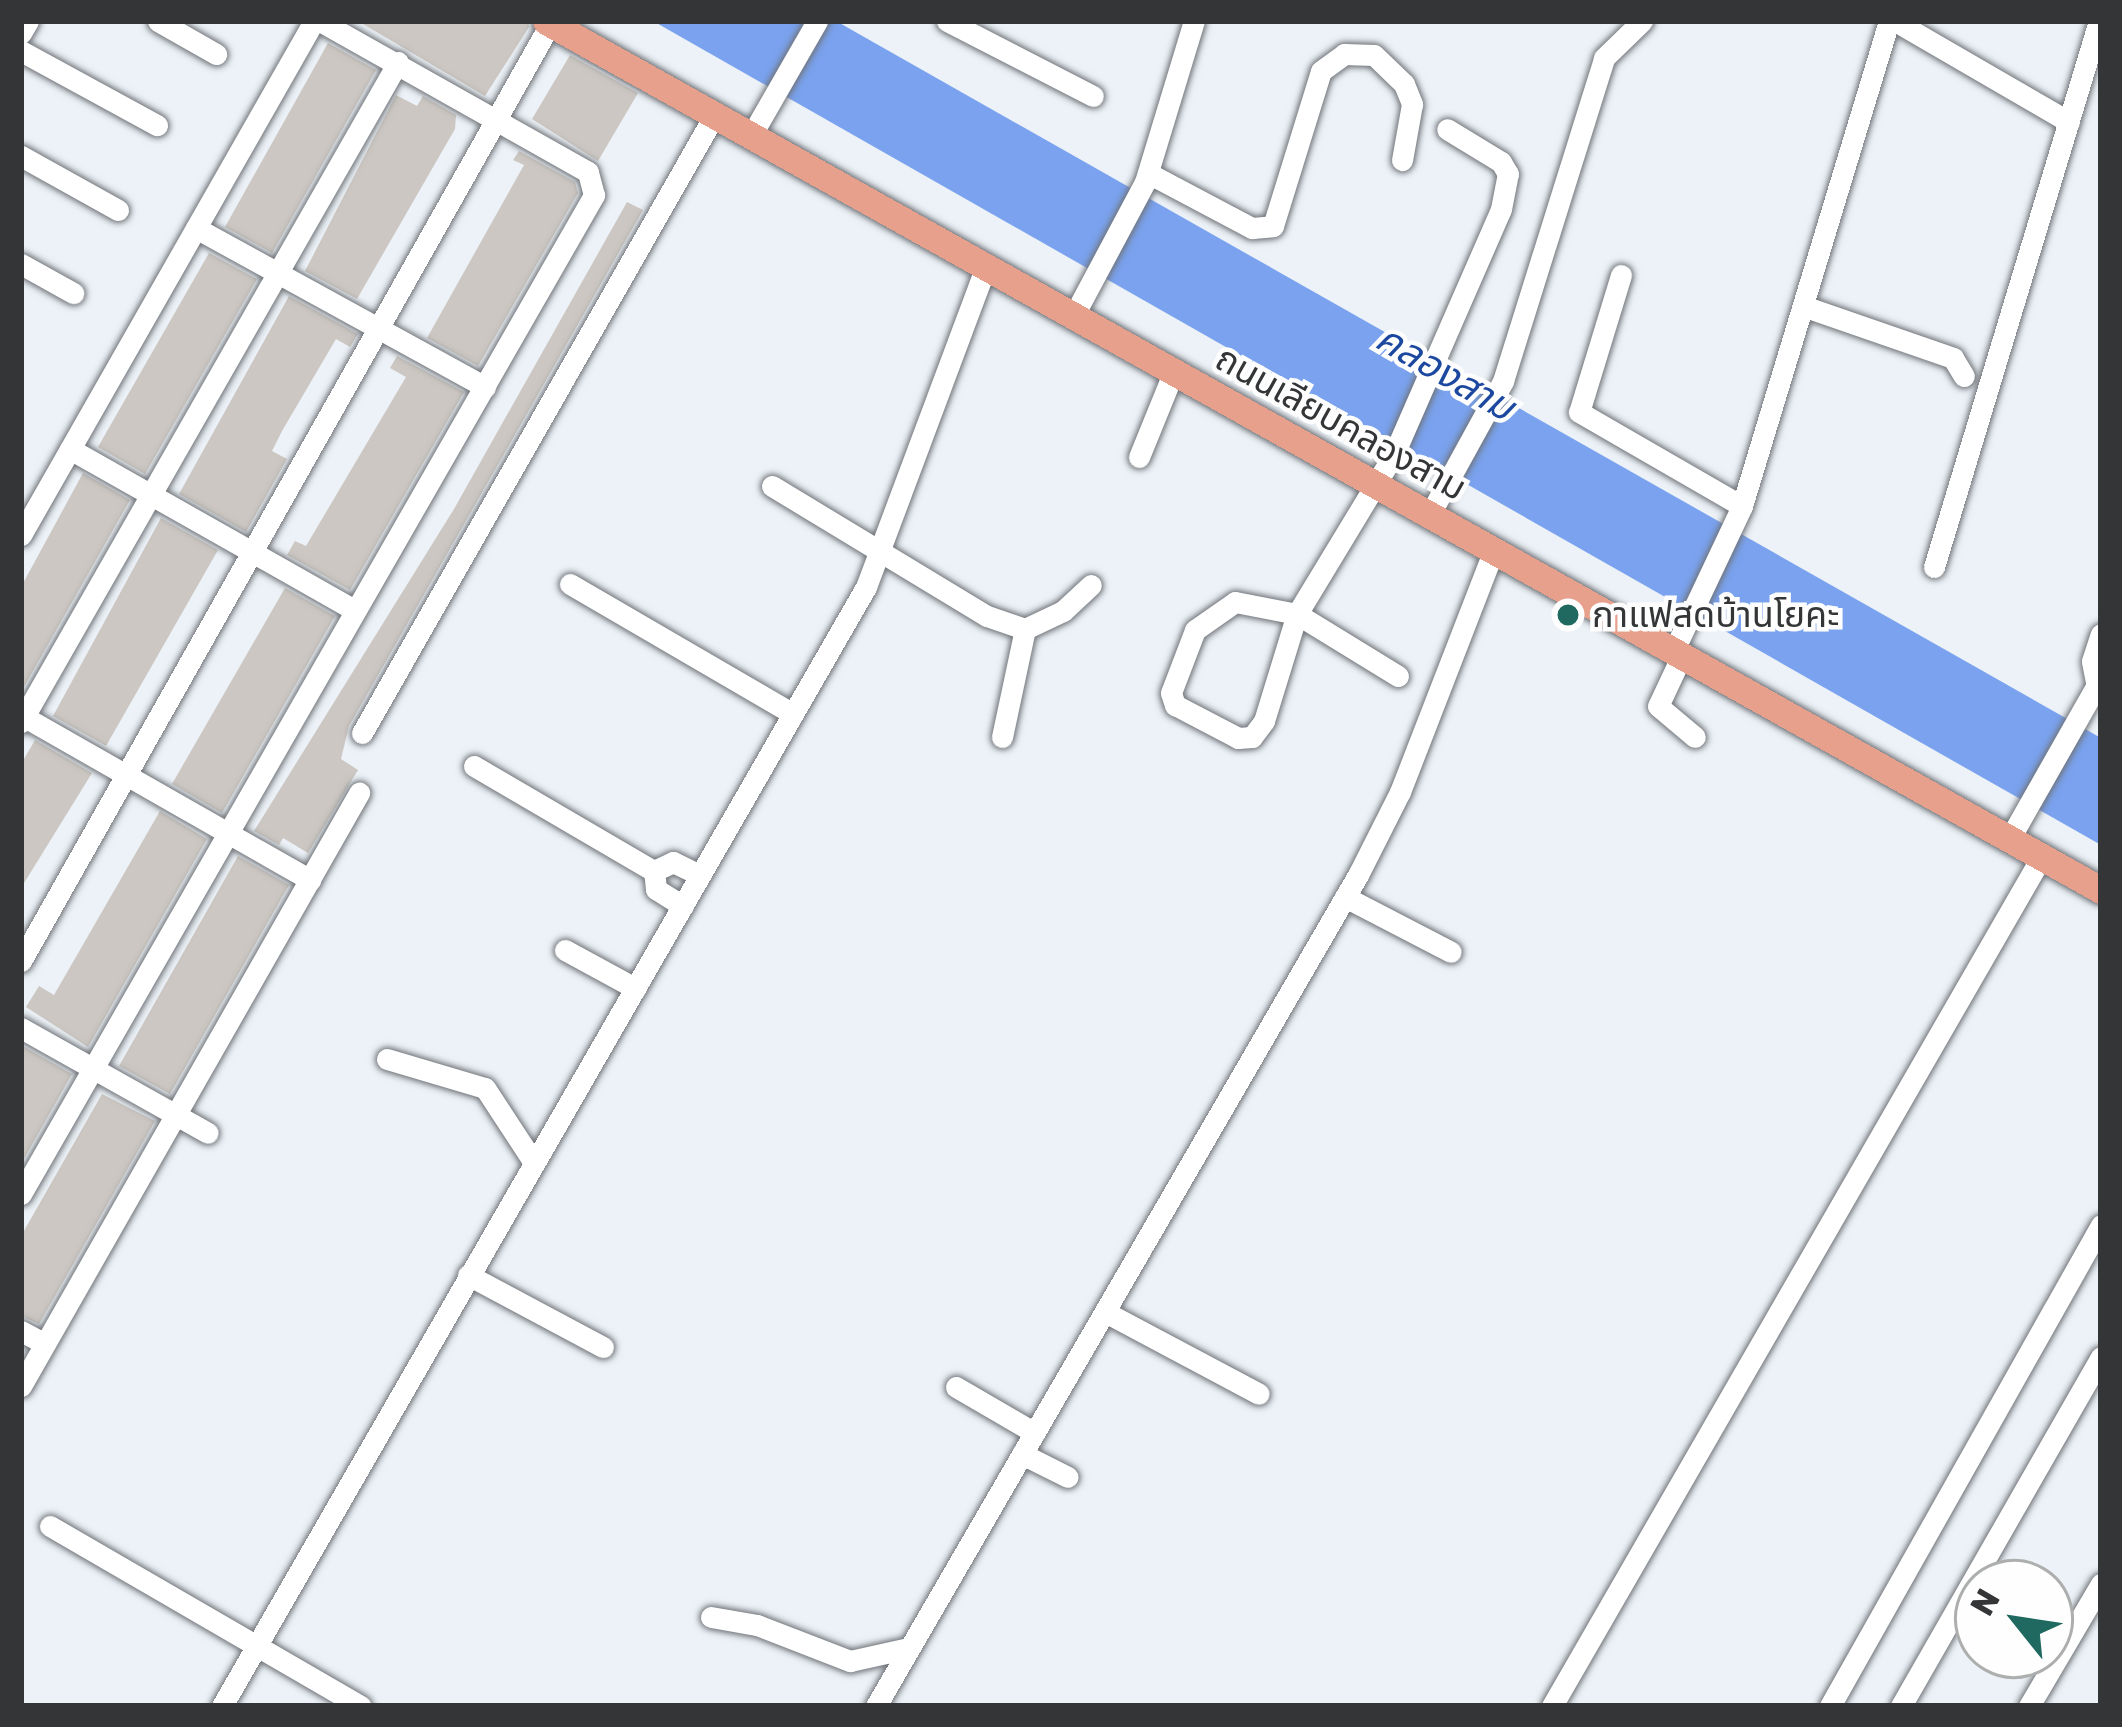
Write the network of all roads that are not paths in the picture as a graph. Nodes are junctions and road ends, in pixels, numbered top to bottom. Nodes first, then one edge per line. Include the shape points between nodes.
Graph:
1 (28, 21) edge
2 (158, 21) edge
3 (317, 21) edge
4 (817, 21) edge
5 (947, 21) edge
6 (1194, 21) edge
7 (1642, 21) edge
8 (1892, 21) edge
9 (2099, 21) edge
10 (548, 22) edge
11 (21, 33) edge
12 (21, 51) edge
13 (216, 54) dead end
14 (398, 62) junction
15 (1093, 96) dead end
16 (714, 116) junction
17 (499, 119) junction
18 (2069, 122) junction
19 (157, 125) dead end
20 (1447, 129) dead end
21 (751, 136) junction
22 (21, 156) edge
23 (1402, 160) dead end
24 (1146, 177) junction
25 (118, 210) dead end
26 (196, 227) junction
27 (21, 264) edge
28 (986, 266) junction
29 (279, 272) junction
30 (1621, 275) dead end
31 (73, 293) dead end
32 (1802, 306) junction
33 (1073, 315) junction
34 (382, 329) junction
35 (1174, 371) junction
36 (1964, 376) dead end
37 (485, 387) junction
38 (70, 449) junction
39 (1139, 457) dead end
40 (1374, 483) junction
41 (772, 486) dead end
42 (151, 495) junction
43 (1739, 511) junction
44 (1430, 514) junction
45 (21, 535) edge
46 (1494, 550) junction
47 (883, 551) junction
48 (253, 553) junction
49 (1934, 567) dead end
50 (570, 584) dead end
51 (1091, 585) dead end
52 (354, 610) junction
53 (1297, 614) junction
54 (1025, 629) junction
55 (2101, 634) edge
56 (1678, 652) junction
57 (1398, 676) dead end
58 (2098, 680) edge
59 (793, 714) junction
60 (22, 718) edge
61 (362, 733) dead end
62 (1002, 737) dead end
63 (1695, 737) dead end
64 (474, 766) dead end
65 (127, 775) junction
66 (359, 793) dead end
67 (2014, 831) junction
68 (227, 832) junction
69 (2042, 856) junction
70 (654, 871) junction
71 (700, 875) junction
72 (310, 880) junction
73 (2101, 890) edge
74 (1345, 897) junction
75 (682, 906) junction
76 (565, 950) dead end
77 (1451, 952) dead end
78 (21, 961) edge
79 (635, 988) junction
80 (21, 1028) edge
81 (388, 1059) dead end
82 (93, 1068) junction
83 (176, 1115) junction
84 (208, 1133) dead end
85 (534, 1163) junction
86 (21, 1194) edge
87 (2101, 1225) edge
88 (468, 1275) junction
89 (1105, 1312) junction
90 (21, 1330) edge
91 (45, 1344) junction
92 (603, 1347) dead end
93 (2101, 1357) edge
94 (21, 1386) edge
95 (956, 1387) dead end
96 (1259, 1394) dead end
97 (1035, 1432) junction
98 (1022, 1454) junction
99 (1068, 1477) dead end
100 (50, 1526) dead end
101 (2101, 1584) edge
102 (711, 1617) dead end
103 (256, 1648) junction
104 (909, 1648) junction
105 (881, 1705) edge
106 (222, 1706) edge
107 (361, 1706) edge
108 (1552, 1706) edge
109 (1830, 1706) edge
110 (1900, 1706) edge
111 (2029, 1706) edge

1 - 11 street
2 - 13 street
3 - 14 street
3 - 26 street
4 - 21 street
5 - 15 street
6 - 24 street
7 - 44 street via 1604,58 1503,381
8 - 18 street
8 - 32 street
9 - 18 street
10 - 16 main road, ถนนเลียบคลองสาม
10 - 17 street
12 - 19 street
14 - 17 street
14 - 29 street
16 - 21 main road, ถนนเลียบคลองสาม
16 - 61 street
17 - 34 street
17 - 37 street via 588,172 594,196
18 - 49 street
20 - 40 street via 1489,151 1508,174 1446,344
21 - 28 main road, ถนนเลียบคลองสาม
22 - 25 street
23 - 24 street via 1412,104 1404,84 1374,55 1344,53 1321,71 1273,226 1252,227
24 - 33 street
26 - 29 street
26 - 38 street
27 - 31 street
28 - 33 main road, ถนนเลียบคลองสาม
28 - 47 street
29 - 34 street
29 - 42 street
30 - 43 street via 1580,412
32 - 36 street via 1953,358
32 - 43 street
33 - 35 main road, ถนนเลียบคลองสาม
34 - 37 street
34 - 48 street
35 - 39 street
35 - 40 main road, ถนนเลียบคลองสาม
37 - 52 street
38 - 42 street
38 - 45 street
40 - 44 main road, ถนนเลียบคลองสาม
40 - 53 street
41 - 47 street
42 - 48 street
42 - 60 street
43 - 56 street
44 - 46 main road, ถนนเลียบคลองสาม
46 - 56 main road, ถนนเลียบคลองสาม
46 - 74 street via 1400,792
47 - 54 street via 987,616
47 - 59 street
48 - 52 street
48 - 65 street
50 - 59 street
51 - 54 street via 1063,611
52 - 68 street
53 - 53 street via 1264,721 1252,736 1238,738 1175,705 1171,681 1195,630 1219,610 1235,602
53 - 57 street
54 - 62 street
55 - 58 street via 2092,661
56 - 63 street via 1658,706
56 - 67 main road, ถนนเลียบคลองสาม
58 - 67 street
59 - 71 street
60 - 65 street
64 - 70 street
65 - 68 street
65 - 78 street
66 - 72 street
67 - 69 main road, ถนนเลียบคลองสาม
68 - 72 street
68 - 82 street
69 - 73 main road, ถนนเลียบคลองสาม
69 - 108 street
70 - 71 street via 673,862
70 - 75 street via 656,889
71 - 75 street
72 - 83 street
74 - 77 street
74 - 89 street
75 - 79 street
76 - 79 street
79 - 85 street
80 - 82 street
81 - 85 street via 485,1088
82 - 83 street
82 - 86 street
83 - 84 street
83 - 91 street
85 - 88 street
87 - 109 street
88 - 92 street
88 - 103 street
89 - 96 street
89 - 97 street
90 - 91 street
91 - 94 street
93 - 110 street
95 - 97 street
97 - 98 street
98 - 99 street
98 - 104 street
100 - 103 street
101 - 111 street
102 - 104 street via 757,1625 826,1657
103 - 106 street
103 - 107 street
104 - 105 street

